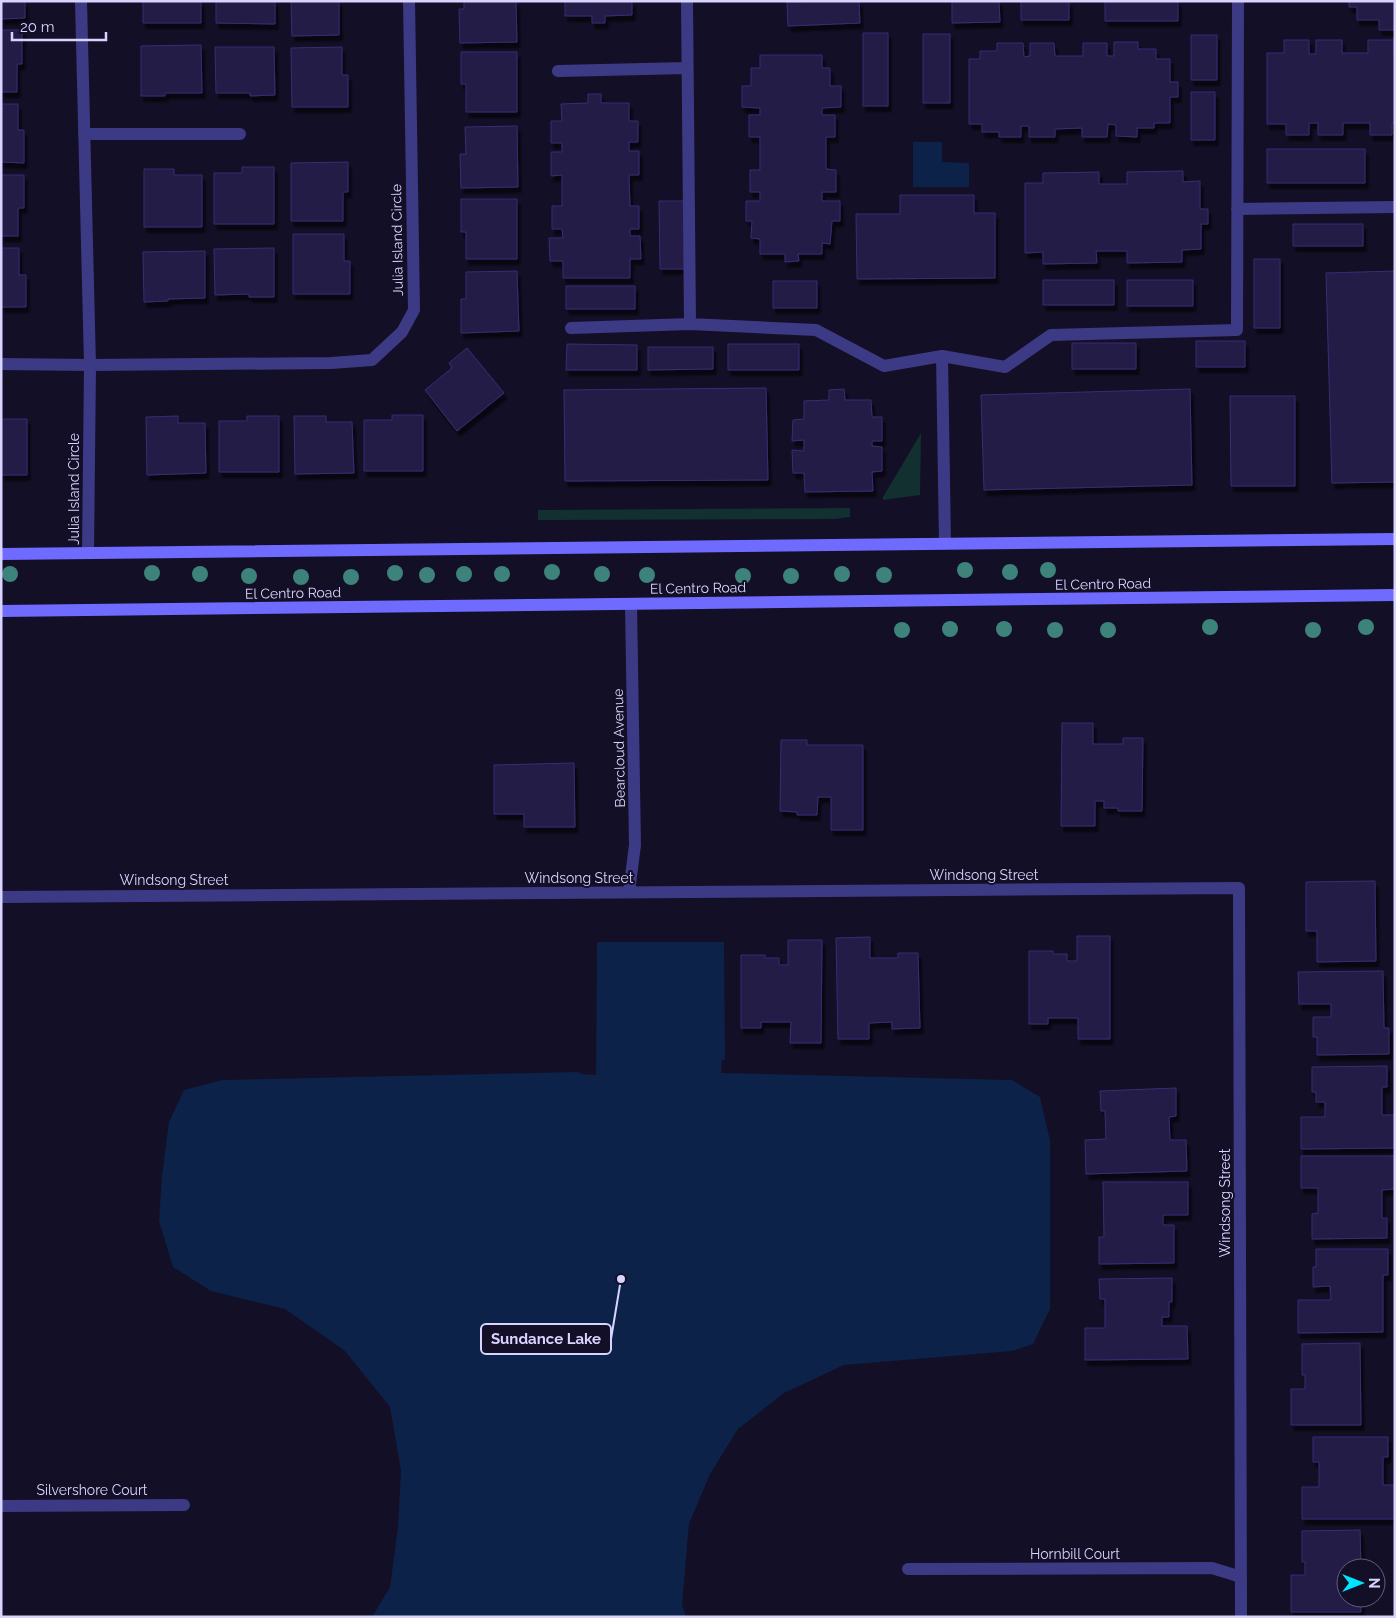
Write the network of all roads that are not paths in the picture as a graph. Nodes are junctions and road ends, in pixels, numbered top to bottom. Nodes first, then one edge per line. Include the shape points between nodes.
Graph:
1 (81, 1) edge
2 (409, 1) edge
3 (687, 1) edge
4 (1238, 1) edge
5 (687, 68) junction
6 (558, 70) dead end
7 (84, 134) junction
8 (240, 134) dead end
9 (1395, 207) edge
10 (1237, 209) junction
11 (690, 324) junction
12 (571, 328) dead end
13 (942, 356) junction
14 (1, 364) edge
15 (90, 365) junction
16 (1395, 539) edge
17 (945, 543) junction
18 (88, 553) junction
19 (1, 554) edge
20 (1395, 595) edge
21 (631, 604) junction
22 (1, 611) edge
23 (629, 892) junction
24 (1, 897) edge
25 (184, 1505) dead end
26 (1, 1506) edge
27 (908, 1569) dead end
28 (1241, 1577) junction
29 (1241, 1617) edge

1 - 7 street, Julia Island Circle
2 - 15 street, Julia Island Circle via 414,310 402,332 372,360
3 - 5 street
4 - 10 street
5 - 6 street
5 - 11 street
7 - 8 street
7 - 15 street, Julia Island Circle
9 - 10 street
10 - 13 street via 1237,330 1051,335 1005,368
11 - 12 street
11 - 13 street via 816,330 884,366
13 - 17 street
14 - 15 street
15 - 18 street, Julia Island Circle
16 - 17 main road
17 - 18 main road
18 - 19 main road
20 - 21 main road, El Centro Road
21 - 22 main road, El Centro Road
21 - 23 street, Bearcloud Avenue via 634,845
23 - 24 street, Windsong Street
23 - 28 street, Windsong Street via 1239,888
25 - 26 street, Silvershore Court
27 - 28 street, Hornbill Court via 1212,1568
28 - 29 street, Windsong Street

